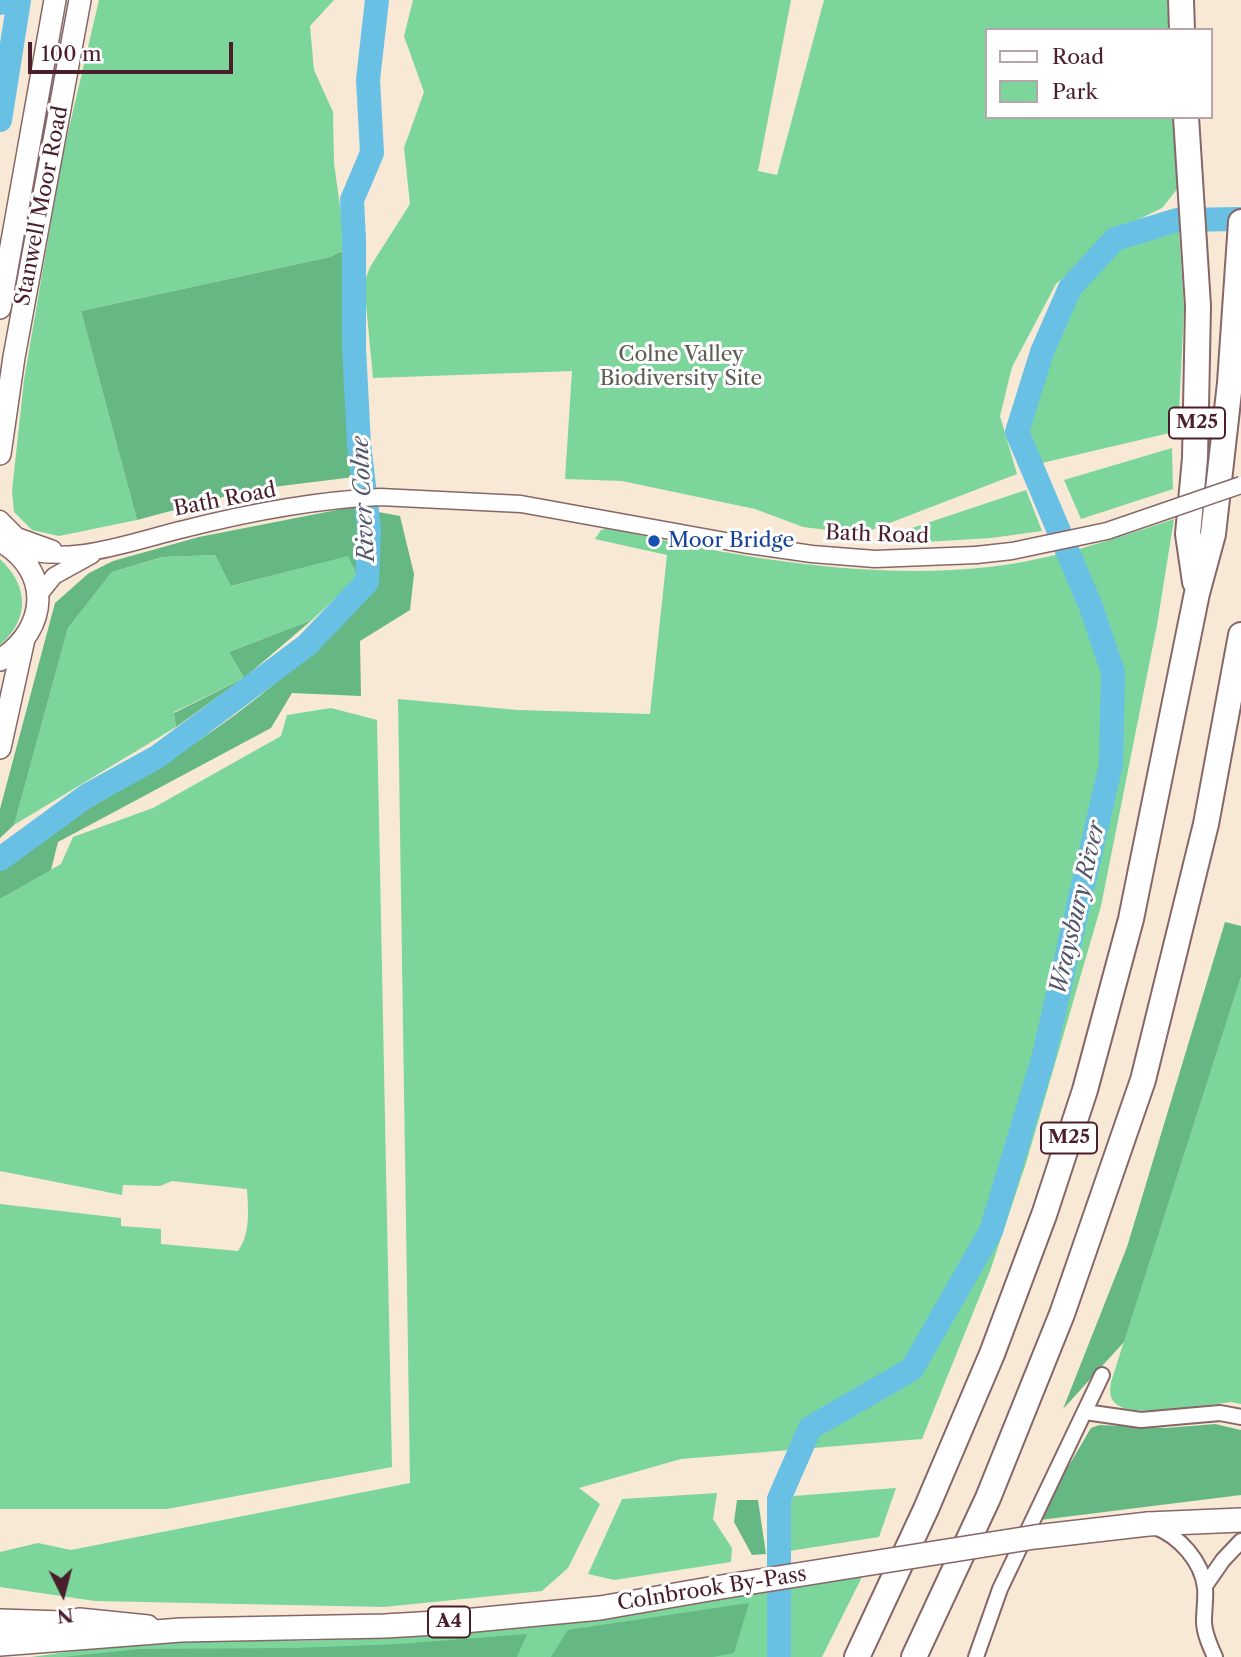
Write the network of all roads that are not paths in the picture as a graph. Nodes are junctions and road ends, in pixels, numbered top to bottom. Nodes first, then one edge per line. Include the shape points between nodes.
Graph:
1 (55, 0) edge
2 (80, 0) edge
3 (1181, 0) edge
4 (1182, 28) edge
5 (1186, 119) edge
6 (1240, 232) edge
7 (0, 308) edge
8 (0, 454) edge
9 (1241, 485) edge
10 (0, 519) edge
11 (8, 545) edge
12 (103, 549) junction
13 (75, 554) junction
14 (1197, 593) junction
15 (38, 596) junction
16 (1241, 635) edge
17 (24, 639) junction
18 (0, 660) edge
19 (0, 748) edge
20 (1102, 1375) dead end
21 (1085, 1412) junction
22 (1241, 1418) edge
23 (1241, 1506) edge
24 (1209, 1520) junction
25 (1241, 1520) edge
26 (1147, 1524) junction
27 (1241, 1541) edge
28 (1205, 1586) junction
29 (0, 1610) edge
30 (0, 1621) edge
31 (181, 1630) junction
32 (0, 1644) edge
33 (857, 1657) edge
34 (914, 1657) edge
35 (976, 1657) edge
36 (1215, 1657) edge

1 - 7 main road, Stanwell Moor Road
2 - 8 main road, Stanwell Moor Road
3 - 4 highway
5 - 14 highway, M25 via 1198,381 1188,534
6 - 14 highway, M25 via 1214,523
9 - 12 street, Bath Road, bridge via 1107,531 976,555 875,559 812,554 521,504 380,497 249,514
10 - 13 street via 17,536
11 - 13 street, Bath Road via 37,556
11 - 15 main road via 29,565
12 - 13 street, Bath Road
12 - 15 street, Bath Road via 54,576
14 - 33 highway, M25 via 1131,919 1081,1102 992,1354
15 - 17 main road via 37,614
16 - 34 highway, M25 via 1206,824 1143,1080 1062,1314 988,1497
17 - 18 main road
17 - 19 main road
20 - 21 street
21 - 22 street via 1141,1420 1220,1413
21 - 35 street via 1000,1589
23 - 24 street
24 - 25 highway, Colnbrook By-Pass / A4
24 - 26 highway, Colnbrook By-Pass / A4
26 - 28 street via 1172,1535 1185,1547
26 - 31 highway, Colnbrook By-Pass / A4, bridge via 1035,1537 600,1608 385,1626
27 - 28 street
28 - 36 street via 1204,1624
29 - 31 main road
30 - 31 highway, A4
31 - 32 highway, A4

